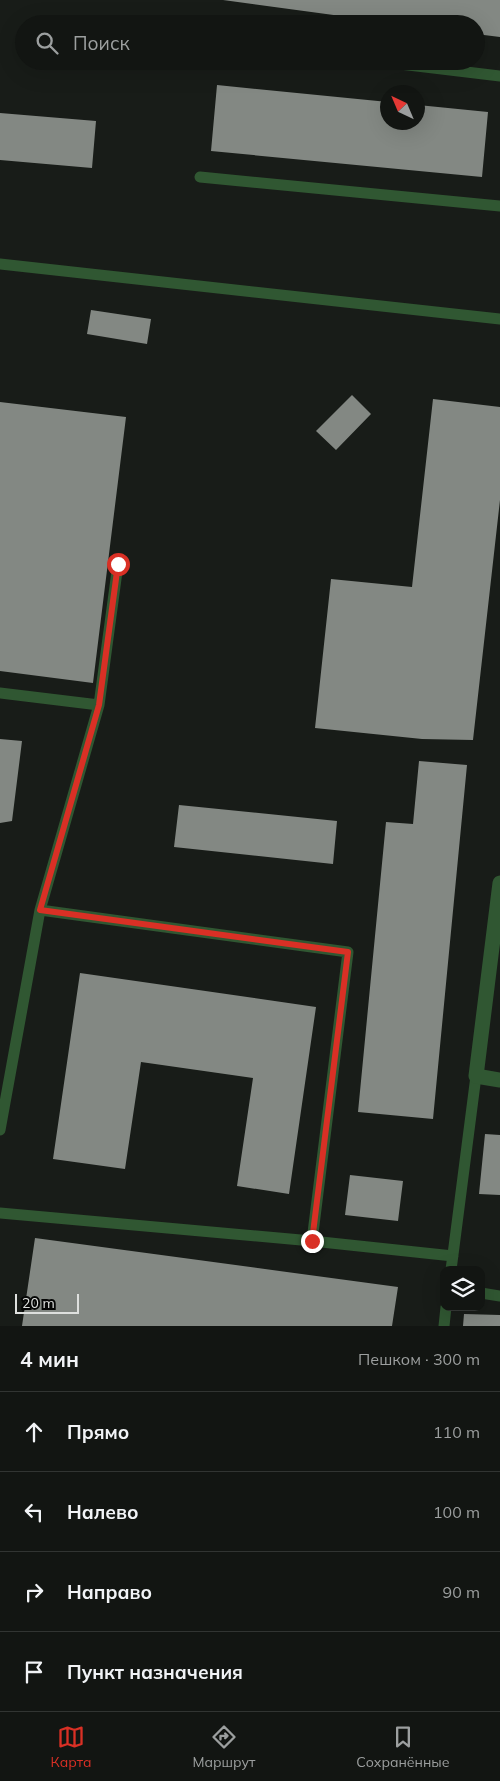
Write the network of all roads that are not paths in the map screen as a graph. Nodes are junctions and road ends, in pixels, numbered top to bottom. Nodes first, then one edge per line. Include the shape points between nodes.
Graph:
1 (450, 70) edge
2 (500, 76) edge
3 (200, 177) dead end
4 (500, 206) edge
5 (0, 264) edge
6 (500, 320) edge
7 (118, 564) dead end
8 (0, 693) edge
9 (99, 705) junction
10 (500, 883) edge
11 (499, 900) edge
12 (40, 910) junction
13 (476, 1076) junction
14 (500, 1080) edge
15 (0, 1130) edge
16 (0, 1213) edge
17 (312, 1241) junction
18 (453, 1256) junction
19 (452, 1266) edge
20 (485, 1294) edge
21 (500, 1296) edge
22 (446, 1311) edge
23 (444, 1326) edge

1 - 2 lane
3 - 4 lane
5 - 6 lane
7 - 9 lane
8 - 9 lane
9 - 12 lane
10 - 11 street
11 - 13 street
12 - 15 lane
12 - 17 lane via 348,952
13 - 14 street
13 - 18 lane
16 - 17 lane
17 - 18 lane
18 - 19 lane
20 - 21 lane
22 - 23 lane

